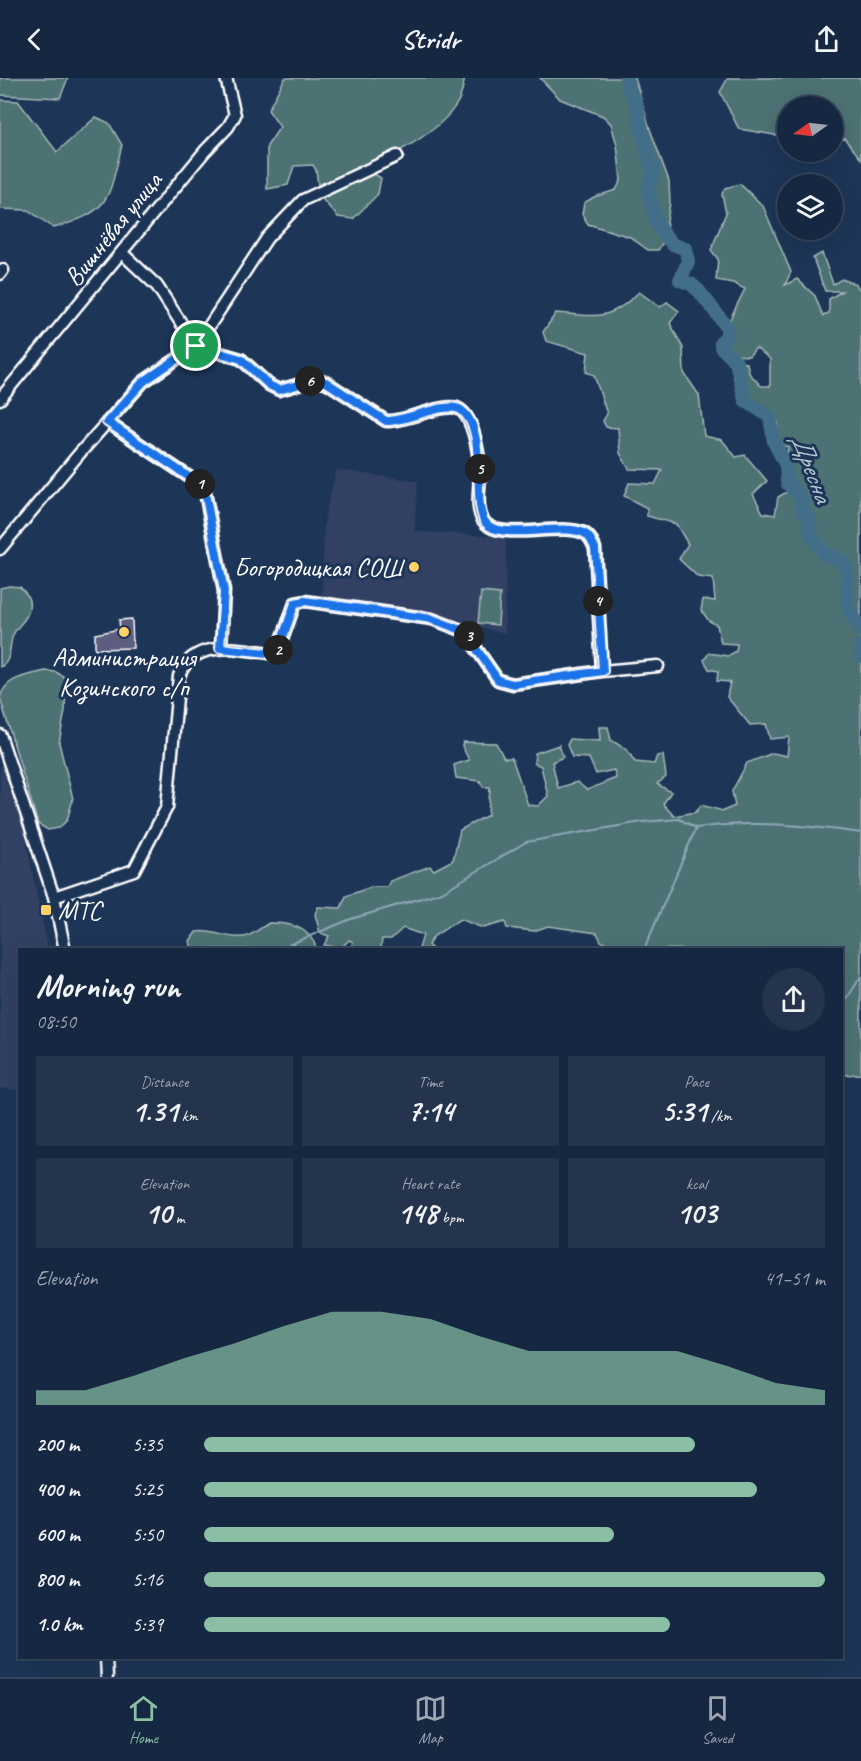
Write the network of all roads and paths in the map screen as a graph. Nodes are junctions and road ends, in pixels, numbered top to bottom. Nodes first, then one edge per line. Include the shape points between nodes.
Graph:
1 (226, 78) edge
2 (397, 156) dead end
3 (122, 254) junction
4 (196, 346) junction
5 (0, 399) edge
6 (107, 422) junction
7 (0, 549) edge
8 (220, 648) junction
9 (658, 666) dead end
10 (603, 671) junction
11 (0, 735) edge
12 (54, 897) junction
13 (65, 948) edge
14 (106, 1659) edge
15 (107, 1677) edge

1 - 3 street, Вишнёвая улица via 235,115 228,127
2 - 4 street via 303,200 267,238
3 - 4 street via 157,286
3 - 5 street, Вишнёвая улица
4 - 6 street via 143,382
4 - 10 street via 241,359 279,390 315,380 326,382 386,421 446,407 461,410 468,418 475,442 484,522 497,530 570,531 584,533 591,539 595,548
6 - 7 street
6 - 8 street via 204,487 224,591
8 - 10 street via 277,654 295,603 305,601 432,619 464,631 498,680 513,684
8 - 12 street via 193,656 178,676 167,807 134,870
9 - 10 street
11 - 12 street
12 - 13 street
14 - 15 street

